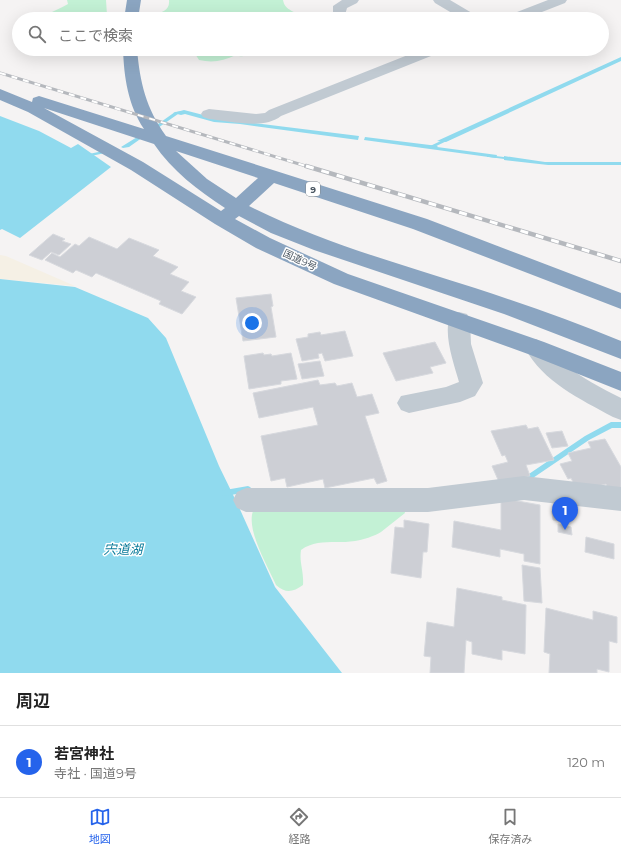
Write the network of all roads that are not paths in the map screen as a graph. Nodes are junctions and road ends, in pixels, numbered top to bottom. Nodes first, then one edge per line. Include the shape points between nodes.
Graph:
1 (134, 0) edge
2 (143, 0) edge
3 (352, 0) edge
4 (440, 0) edge
5 (560, 0) edge
6 (132, 12) edge
7 (142, 12) edge
8 (340, 12) dead end
9 (460, 12) edge
10 (530, 12) edge
11 (130, 56) edge
12 (142, 56) edge
13 (418, 56) edge
14 (0, 89) edge
15 (0, 94) edge
16 (210, 114) dead end
17 (200, 152) junction
18 (131, 162) junction
19 (271, 176) junction
20 (222, 220) junction
21 (615, 296) edge
22 (460, 320) junction
23 (621, 338) edge
24 (536, 348) junction
25 (621, 350) edge
26 (621, 382) edge
27 (409, 404) dead end
28 (621, 410) edge
29 (621, 499) edge
30 (246, 500) dead end

1 - 6 highway
2 - 7 highway
3 - 8 street via 340,6
4 - 9 street
5 - 10 street
11 - 25 highway via 137,97 151,130 179,164 228,202 312,242 533,315
12 - 23 highway via 144,81 152,107 164,128 190,160 230,191 318,233 495,291
13 - 16 street via 275,113 269,118
14 - 17 highway, 9
15 - 18 highway, 国道9号 via 34,109
17 - 18 highway
17 - 19 highway, 9
18 - 20 highway, 国道9号
19 - 20 highway
19 - 21 highway, 9 via 420,224
20 - 22 highway, 国道9号 via 263,243 341,279
22 - 24 highway, 国道9号
22 - 27 street via 460,344 470,377 470,387 455,394
24 - 26 highway, 国道9号
24 - 28 street via 554,369 573,383
29 - 30 street via 524,488 428,500

